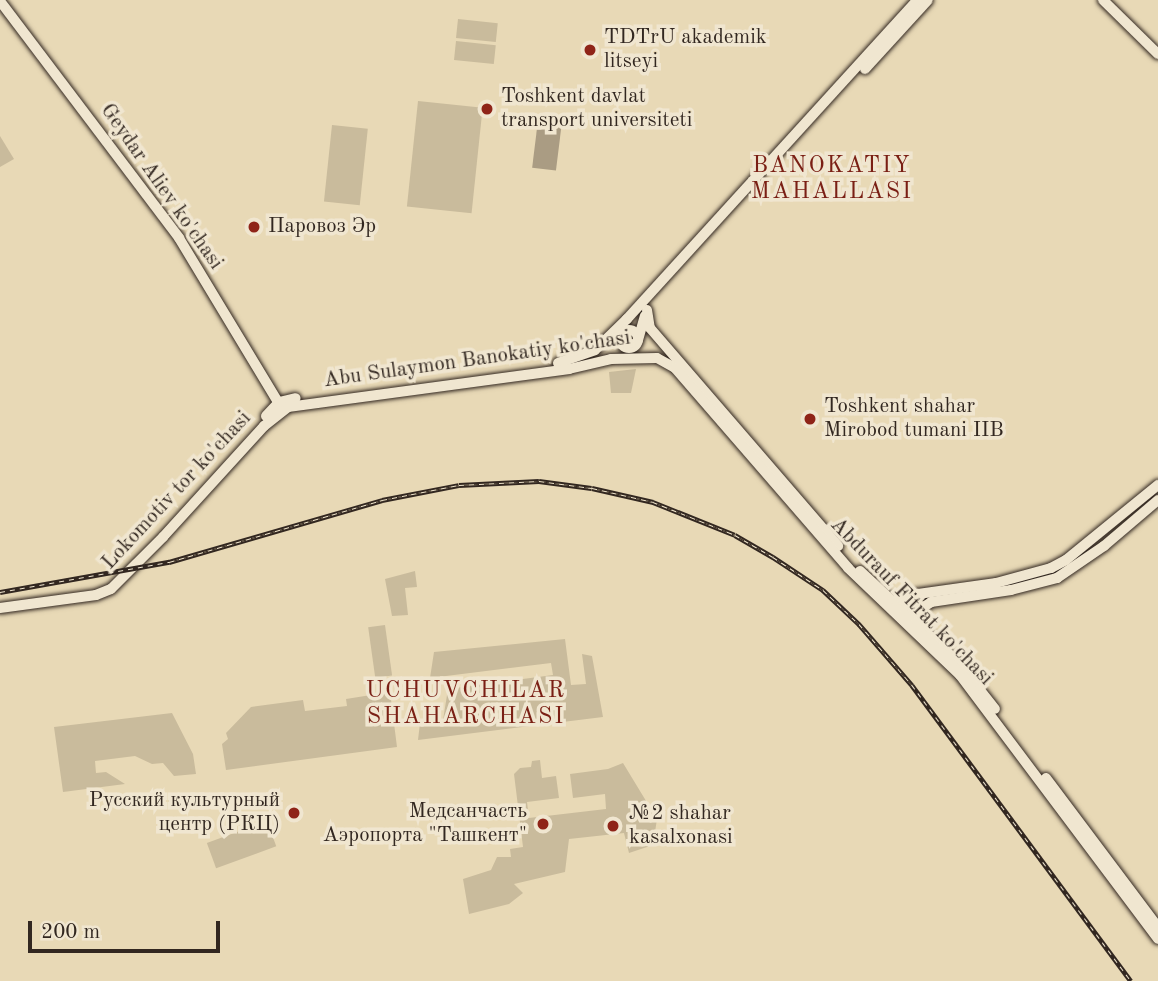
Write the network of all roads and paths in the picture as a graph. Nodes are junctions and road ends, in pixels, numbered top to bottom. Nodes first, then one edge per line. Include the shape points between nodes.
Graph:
1 (7, 0) edge
2 (917, 0) edge
3 (928, 0) edge
4 (1103, 0) edge
5 (0, 1) edge
6 (1158, 54) edge
7 (182, 236) junction
8 (647, 310) junction
9 (627, 319) junction
10 (634, 334) junction
11 (606, 340) junction
12 (629, 348) junction
13 (645, 356) junction
14 (611, 359) junction
15 (678, 365) junction
16 (281, 405) junction
17 (1158, 485) edge
18 (1158, 500) edge
19 (893, 601) junction
20 (0, 606) edge
21 (895, 614) junction
22 (909, 616) junction
23 (999, 721) junction
24 (1065, 810) junction
25 (1158, 928) edge
26 (1158, 939) edge

1 - 7 main road, Geydar Aliev ko'chasi
2 - 9 main road, Abu Sulaymon Banokatiy ko'chasi
3 - 8 main road, Abu Sulaymon Banokatiy ko'chasi
4 - 6 main road
5 - 7 main road, Geydar Aliev ko'chasi
7 - 16 main road, Geydar Aliev ko'chasi
8 - 10 main road, Abu Sulaymon Banokatiy ko'chasi
8 - 15 main road, Abdurauf Fitrat ko'chasi via 650,328
9 - 10 main road
9 - 11 main road, Abu Sulaymon Banokatiy ko'chasi
10 - 11 main road
10 - 12 main road
10 - 12 main road via 620,343
10 - 15 main road, Abdurauf Fitrat ko'chasi via 666,349
11 - 16 main road, Abu Sulaymon Banokatiy ko'chasi via 588,354 565,362
12 - 13 main road
12 - 14 main road
13 - 14 main road, Abu Sulaymon Banokatiy ko'chasi
13 - 15 main road, Abu Sulaymon Banokatiy ko'chasi
14 - 16 main road, Abu Sulaymon Banokatiy ko'chasi via 569,369
15 - 19 main road, Abdurauf Fitrat ko'chasi via 843,552
15 - 21 main road, Abdurauf Fitrat ko'chasi via 835,554
16 - 20 main road, Lokomotiv tor ko'chasi via 111,589
17 - 19 main road via 1051,568
18 - 22 main road via 1057,578 931,602
19 - 21 main road
19 - 22 main road, Abdurauf Fitrat ko'chasi
21 - 22 main road
21 - 23 main road, Abdurauf Fitrat ko'chasi via 951,666
22 - 23 main road, Abdurauf Fitrat ko'chasi via 962,666
23 - 24 main road, Abdurauf Fitrat ko'chasi
24 - 25 main road, Abdurauf Fitrat ko'chasi
24 - 26 main road, Abdurauf Fitrat ko'chasi

